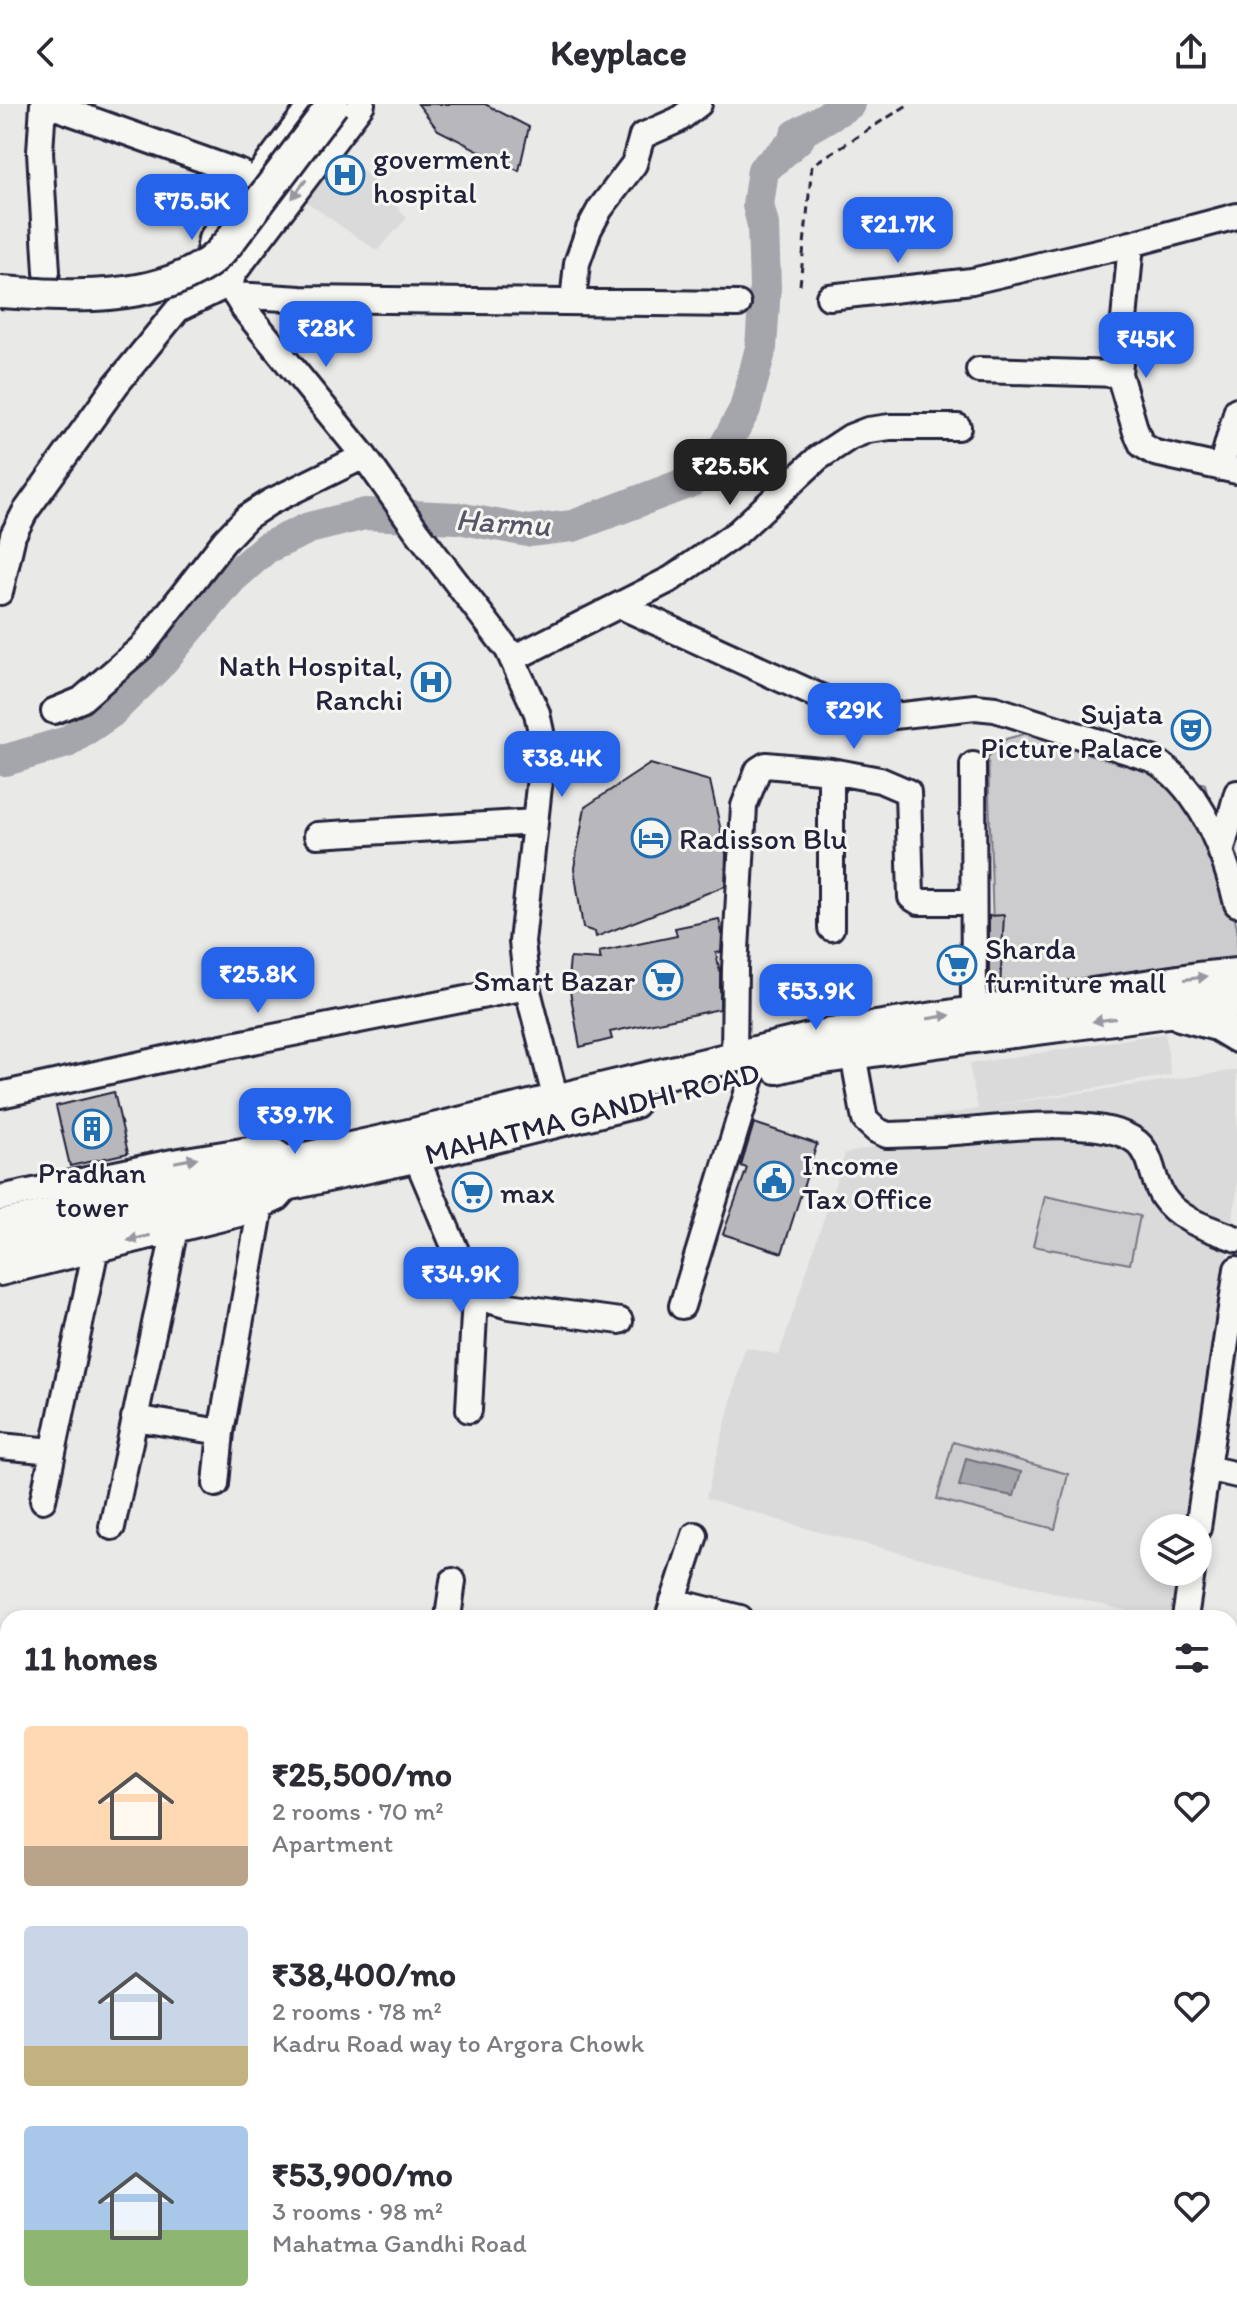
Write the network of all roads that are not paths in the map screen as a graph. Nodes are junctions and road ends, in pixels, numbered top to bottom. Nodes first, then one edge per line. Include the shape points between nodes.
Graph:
1 (45, 104) edge
2 (312, 104) edge
3 (333, 104) edge
4 (362, 104) edge
5 (699, 104) edge
6 (98, 113) edge
7 (241, 173) dead end
8 (1237, 216) edge
9 (1131, 244) junction
10 (47, 272) dead end
11 (233, 289) junction
12 (0, 292) edge
13 (829, 297) dead end
14 (573, 302) junction
15 (738, 304) dead end
16 (979, 370) dead end
17 (1119, 374) junction
18 (1237, 410) edge
19 (958, 427) dead end
20 (364, 456) junction
21 (1229, 470) edge
22 (3, 560) edge
23 (0, 592) edge
24 (621, 606) junction
25 (512, 659) junction
26 (54, 711) dead end
27 (973, 765) dead end
28 (831, 771) junction
29 (1237, 793) edge
30 (535, 822) junction
31 (317, 835) dead end
32 (1221, 853) junction
33 (973, 902) junction
34 (1237, 904) edge
35 (831, 928) dead end
36 (1237, 974) edge
37 (527, 987) junction
38 (1237, 1003) edge
39 (1168, 1011) junction
40 (974, 1012) junction
41 (1237, 1037) edge
42 (853, 1054) junction
43 (744, 1066) junction
44 (0, 1095) edge
45 (558, 1112) junction
46 (414, 1157) junction
47 (289, 1173) junction
48 (0, 1198) edge
49 (261, 1205) junction
50 (182, 1207) junction
51 (0, 1226) edge
52 (1237, 1239) edge
53 (0, 1248) edge
54 (96, 1248) junction
55 (1237, 1269) edge
56 (0, 1273) edge
57 (475, 1296) junction
58 (682, 1306) dead end
59 (620, 1321) dead end
60 (469, 1410) dead end
61 (134, 1418) junction
62 (221, 1432) junction
63 (0, 1446) edge
64 (53, 1451) junction
65 (1207, 1468) junction
66 (1237, 1475) edge
67 (216, 1484) dead end
68 (43, 1500) dead end
69 (1200, 1514) edge
70 (112, 1527) dead end
71 (695, 1535) dead end
72 (453, 1581) dead end
73 (1190, 1586) edge
74 (449, 1610) edge
75 (671, 1610) edge
76 (1186, 1610) edge

1 - 6 street
1 - 10 street via 40,152
2 - 11 street via 211,239 209,252
3 - 12 main road, bridge via 229,242 188,275 88,296
4 -> 11 street via 233,274
5 - 14 street via 642,136 634,164 589,229 577,263
6 - 7 street
8 - 9 street
9 - 13 street via 972,281
9 - 17 street
11 - 14 street via 301,299
11 - 20 street via 256,325
11 - 22 street via 178,309 64,455 25,512
14 - 15 street
16 - 17 street
17 - 21 street via 1142,445 1172,459
18 - 21 street
19 - 24 street via 890,427 850,437 818,458 738,532
20 - 25 street
20 - 26 street via 247,517 142,647 81,700
22 - 23 street
24 - 25 street
24 - 32 street via 876,718 995,709 1132,750 1180,780
25 - 30 street via 541,732
27 - 33 street
28 - 33 street via 880,780 908,792 911,897 919,902
28 - 35 street
28 - 43 street via 766,765 758,770 744,806 735,968
29 - 32 street
30 - 31 street
30 - 37 street via 522,942
32 - 34 street
33 - 40 street
40 -> 36 main road, MAHATMA GANDHI ROAD
37 - 44 street
37 - 45 street
38 - 39 main road, MAHATMA GANDHI ROAD
39 - 41 main road via 1217,1025
39 -> 42 main road, MAHATMA GANDHI ROAD
43 -> 40 main road, MAHATMA GANDHI ROAD via 830,1034
42 - 43 main road, MAHATMA GANDHI ROAD
42 - 52 street via 865,1120 876,1130 887,1135 1038,1126 1110,1131 1140,1145 1163,1197 1177,1210 1192,1222
43 - 45 main road, MAHATMA GANDHI ROAD
43 - 58 street
45 - 46 main road, MAHATMA GANDHI ROAD
45 - 47 main road, MAHATMA GANDHI ROAD
46 - 47 main road, MAHATMA GANDHI ROAD
46 - 57 street
48 -> 47 street via 268,1147
47 - 49 street via 278,1198
47 - 50 main road, MAHATMA GANDHI ROAD
49 - 50 street via 247,1212
49 - 62 street
50 - 51 main road, MAHATMA GANDHI ROAD
50 - 53 main road, MAHATMA GANDHI ROAD
50 -> 54 street
50 - 61 street
54 - 56 street
54 - 64 street
55 - 65 street
57 - 59 street
57 - 60 street
61 - 62 street
61 - 70 street
62 - 67 street
63 - 64 street
64 - 68 street
65 - 66 street
65 - 69 street
71 - 75 street
72 - 74 street
73 - 76 street

